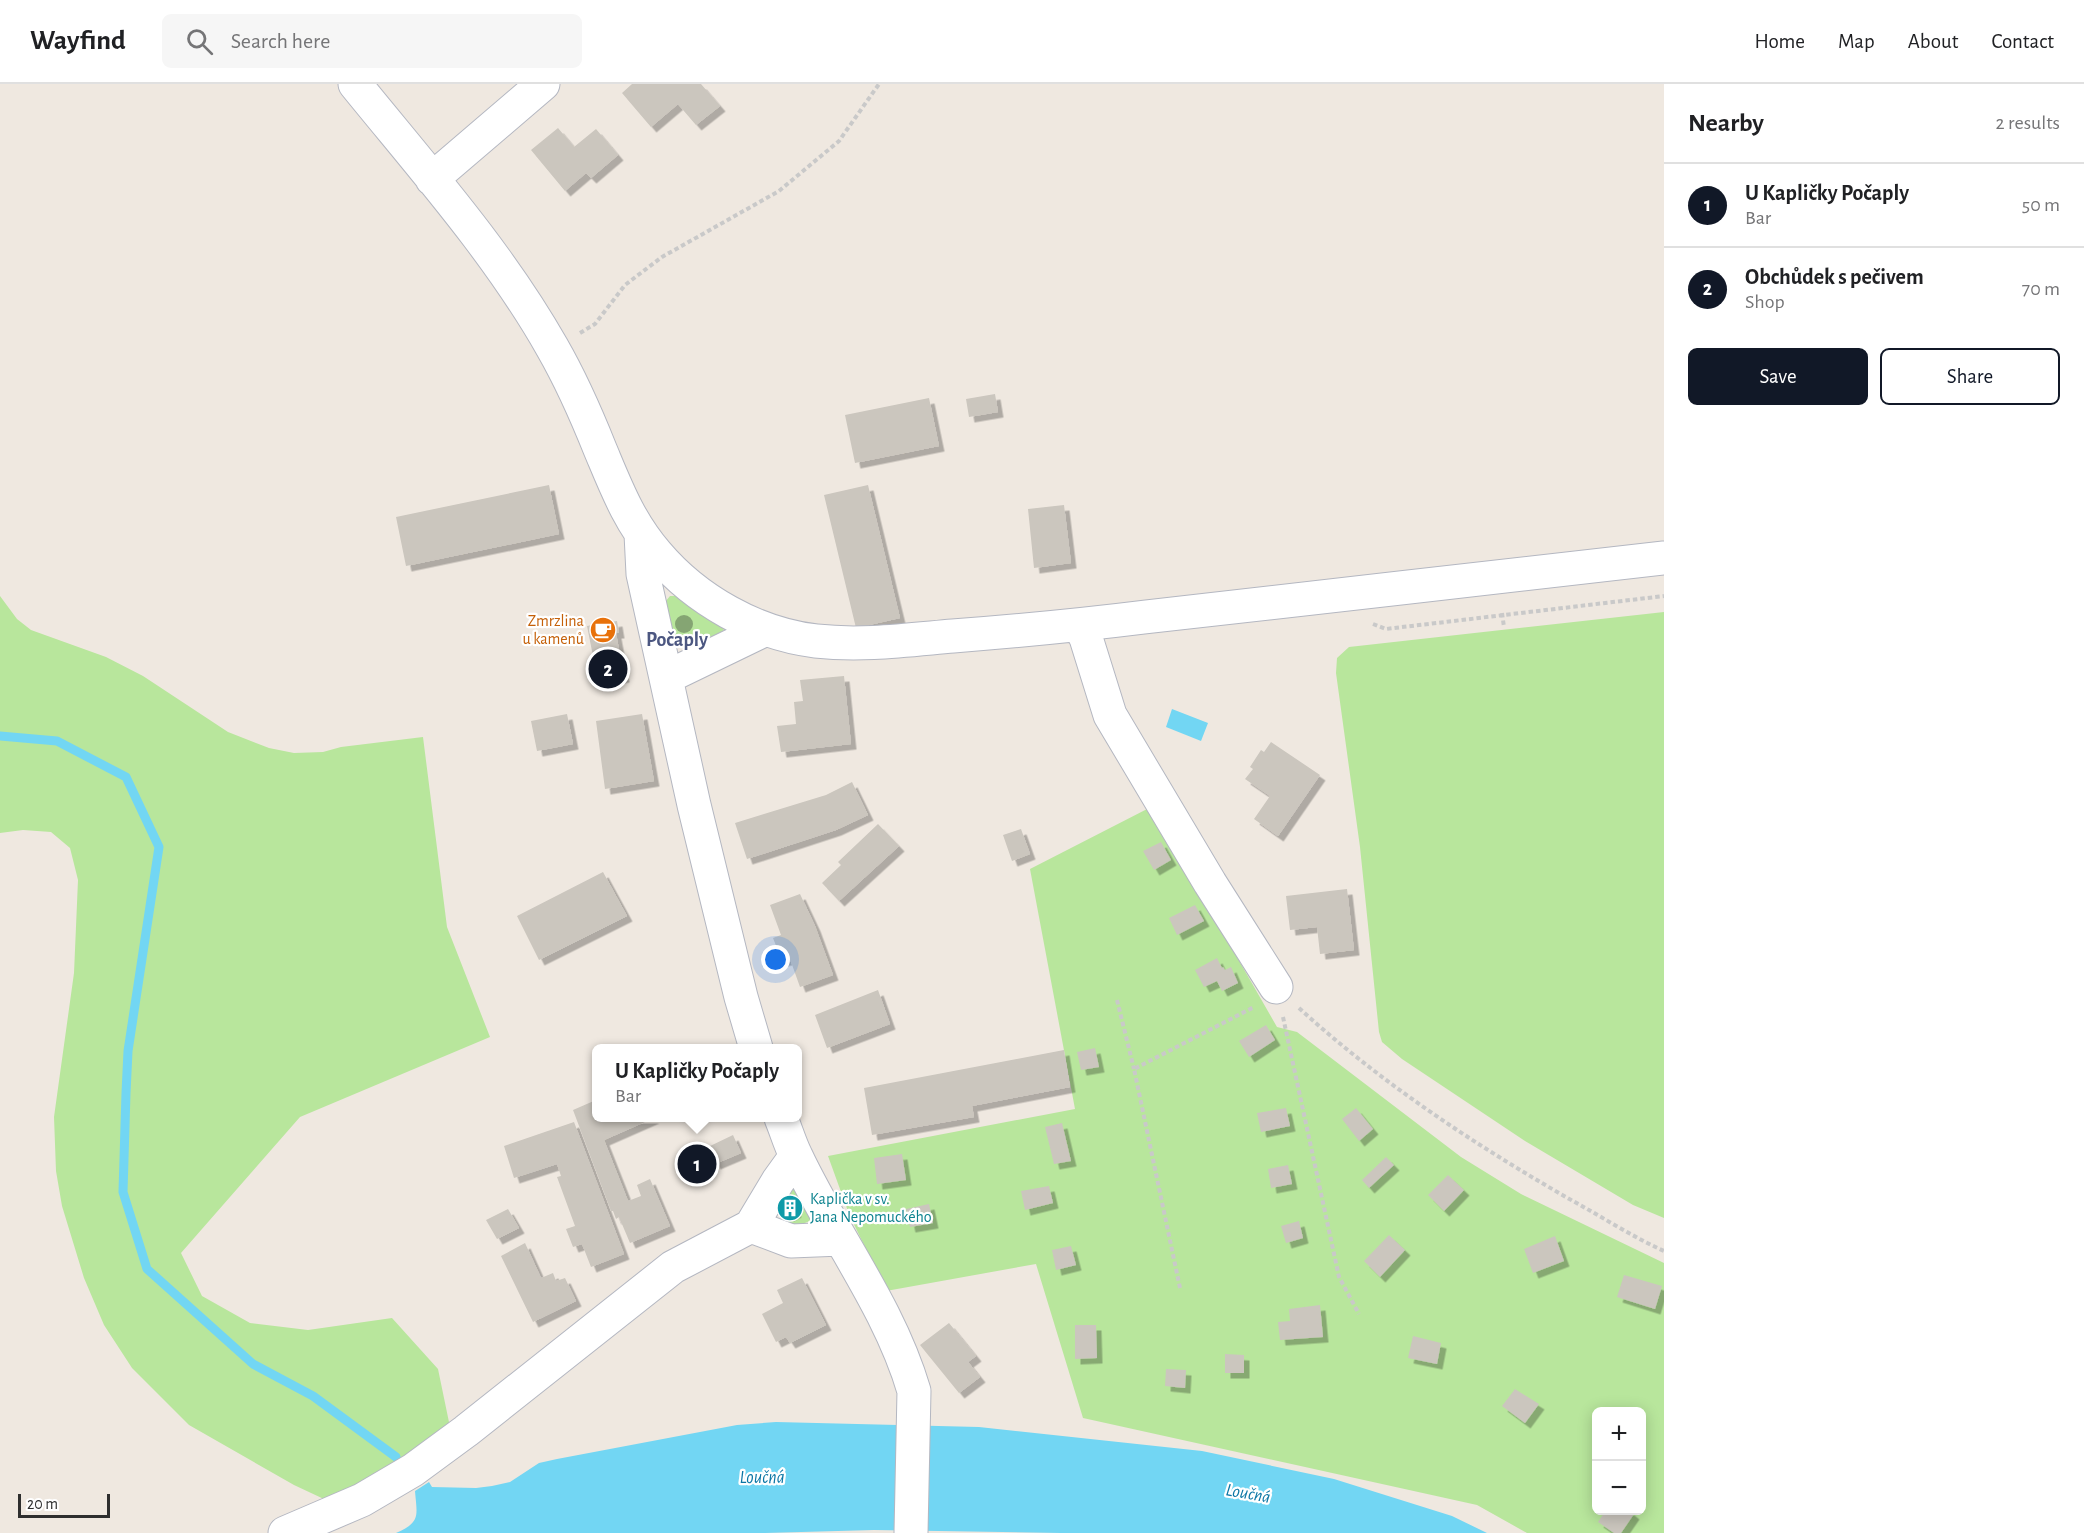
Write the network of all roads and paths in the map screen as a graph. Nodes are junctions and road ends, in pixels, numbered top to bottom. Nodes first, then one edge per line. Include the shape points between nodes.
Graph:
1 (355, 84) edge
2 (543, 84) edge
3 (879, 84) edge
4 (432, 179) junction
5 (554, 350) junction
6 (641, 534) junction
7 (1664, 558) edge
8 (1664, 596) edge
9 (1365, 622) dead end
10 (1080, 625) junction
11 (766, 629) junction
12 (667, 677) junction
13 (1276, 987) junction
14 (1117, 1000) dead end
15 (755, 1044) edge
16 (1134, 1069) junction
17 (783, 1122) edge
18 (796, 1156) junction
19 (751, 1226) junction
20 (841, 1239) junction
21 (1664, 1251) edge
22 (1180, 1288) dead end
23 (1359, 1314) dead end
24 (285, 1533) edge
25 (911, 1533) edge

1 - 4 street
2 - 4 street
3 - 5 path via 839,141 779,191 662,257 625,285 595,324
4 - 5 street via 512,281
5 - 6 street via 583,407 621,501
6 - 11 street via 687,584 724,610
6 - 12 street via 643,574
7 - 10 street
8 - 9 path via 1386,629
10 - 11 street via 866,643 813,640
10 - 13 street via 1110,715
11 - 12 street
12 - 15 street via 699,828
13 - 16 path via 1263,1003
13 - 21 path via 1349,1051 1412,1098 1556,1191
13 - 23 path via 1339,1277
14 - 16 path
16 - 22 path
17 - 18 street
18 - 19 street
18 - 20 street
19 - 20 street via 791,1241
19 - 24 street via 673,1267 413,1470 362,1500
20 - 25 street via 871,1292 914,1391

